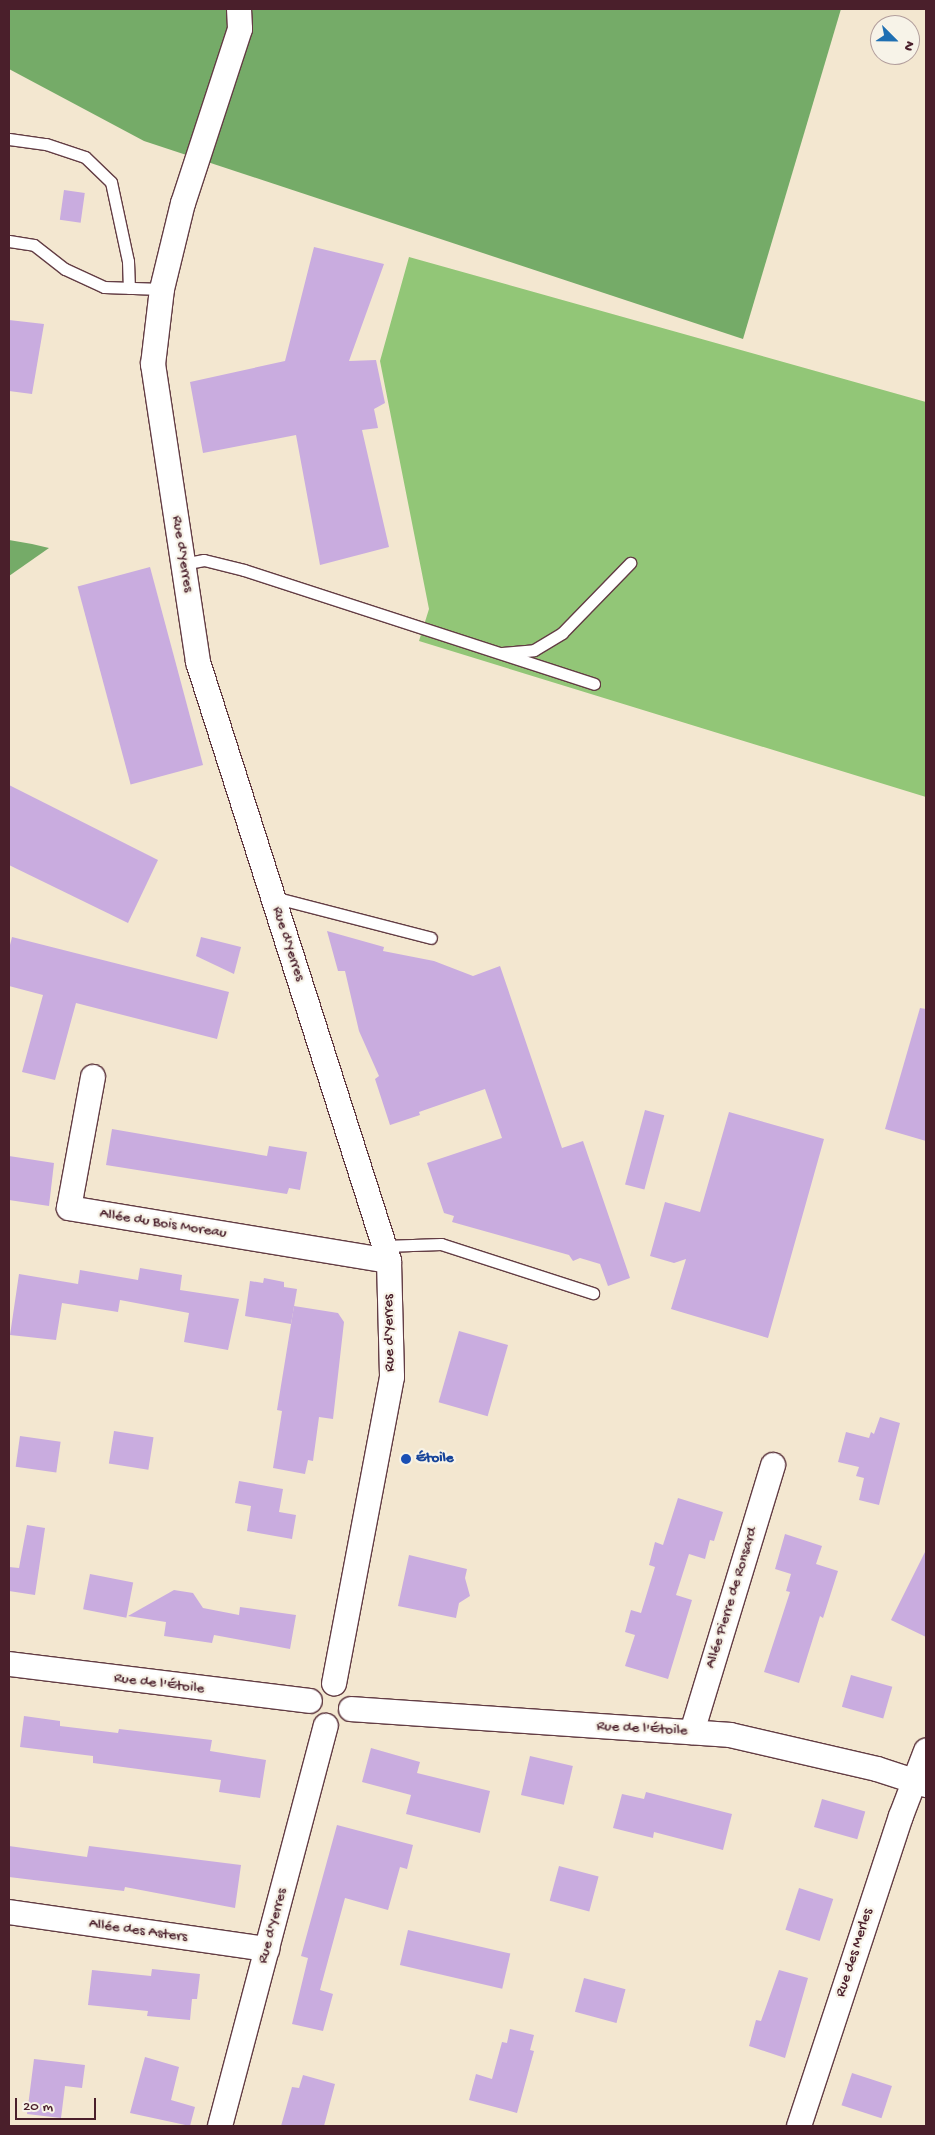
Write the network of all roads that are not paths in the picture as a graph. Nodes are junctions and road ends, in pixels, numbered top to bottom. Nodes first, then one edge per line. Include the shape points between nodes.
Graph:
1 (239, 9) edge
2 (9, 139) edge
3 (9, 241) edge
4 (129, 288) junction
5 (162, 289) junction
6 (630, 563) dead end
7 (183, 564) junction
8 (495, 653) junction
9 (594, 684) dead end
10 (273, 896) junction
11 (431, 938) dead end
12 (93, 1077) dead end
13 (386, 1253) junction
14 (593, 1292) dead end
15 (773, 1465) dead end
16 (9, 1664) edge
17 (334, 1684) junction
18 (310, 1701) junction
19 (351, 1710) junction
20 (326, 1726) junction
21 (692, 1732) junction
22 (926, 1751) edge
23 (920, 1783) edge
24 (9, 1912) edge
25 (267, 1949) junction
26 (220, 2126) edge
27 (799, 2126) edge

1 - 5 street, Rue d'Yerres via 240,29 184,203
2 - 4 lane via 46,144 85,157 111,182 127,251
3 - 4 lane via 34,245 65,269 104,287
4 - 5 lane
5 - 7 street, Rue d'Yerres via 153,364
6 - 8 lane via 562,633 534,650
7 - 8 lane via 204,560 244,570
7 - 10 street, Rue d'Yerres via 198,662
8 - 9 lane
10 - 11 lane
10 - 13 street, Rue d'Yerres
12 - 13 street, Allée du Bois Moreau via 69,1208
13 - 14 lane via 441,1244
13 - 17 street, Rue d'Yerres via 392,1377
15 - 21 street, Allée Pierre de Ronsard
16 - 18 street, Rue de l'Étoile
17 - 18 street via 318,1688
17 - 19 street via 344,1688 350,1696
18 - 20 street via 311,1714
19 - 20 street via 344,1722
19 - 21 street, Rue de l'Étoile
20 - 25 street, Rue d'Yerres
21 - 23 street, Rue de l'Étoile via 730,1735
22 - 23 street, Rue des Merles
23 - 27 street, Rue des Merles
24 - 25 street, Allée des Asters
25 - 26 street, Rue d'Yerres

